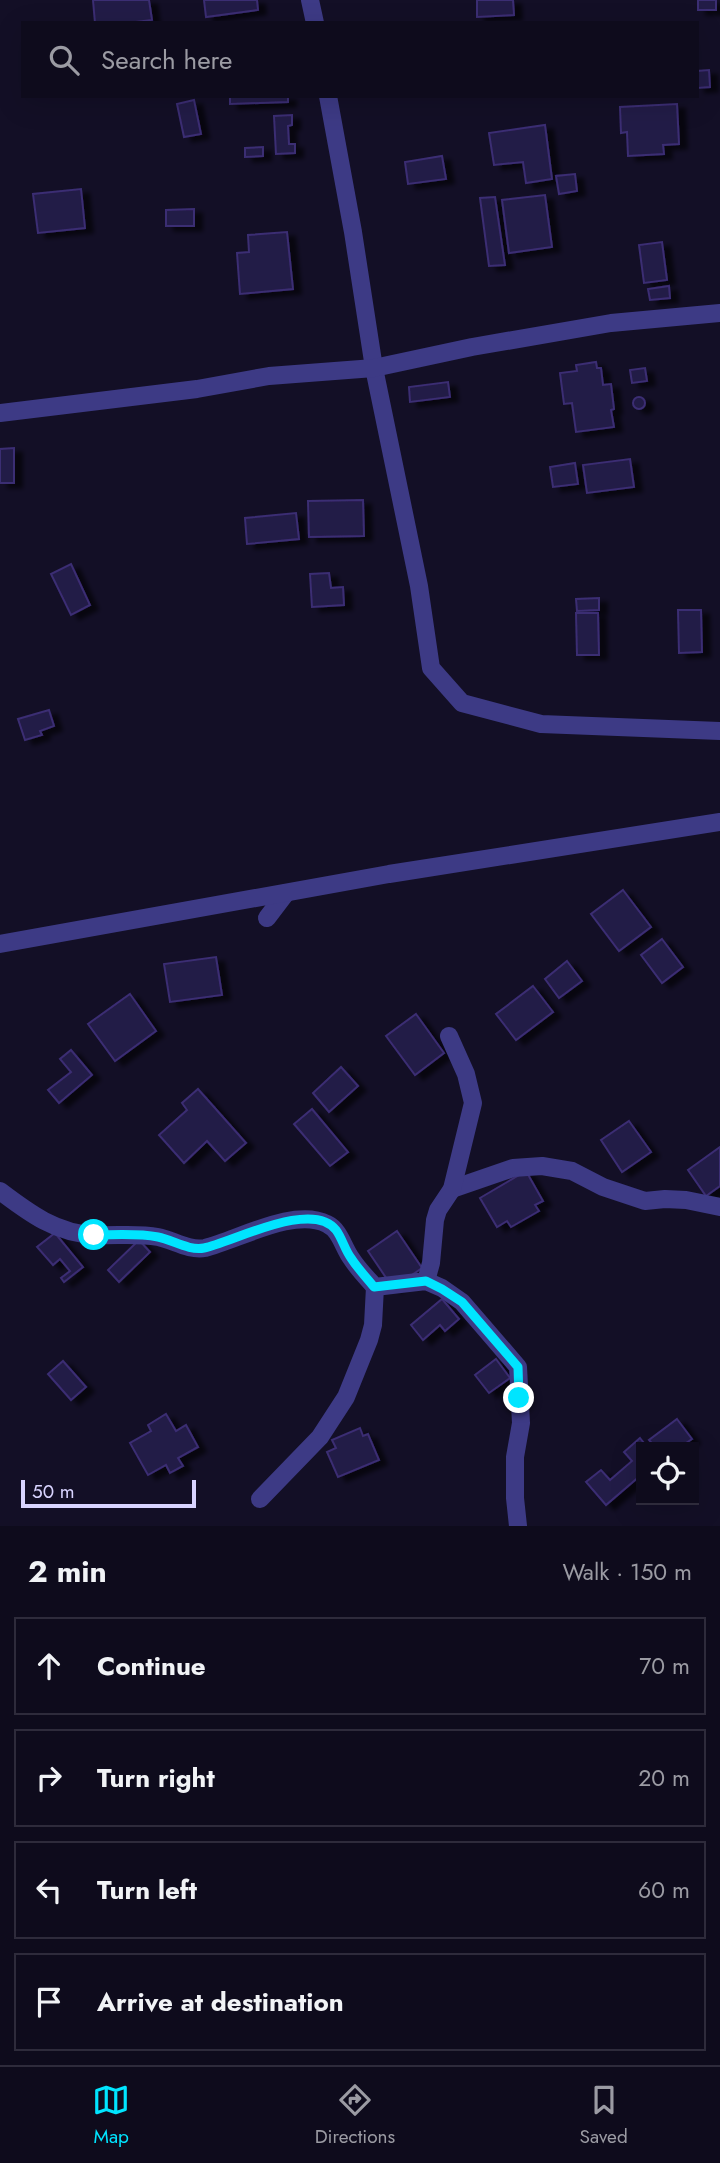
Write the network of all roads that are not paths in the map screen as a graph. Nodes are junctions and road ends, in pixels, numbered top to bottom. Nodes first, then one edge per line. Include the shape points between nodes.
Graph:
1 (310, 0) edge
2 (315, 21) edge
3 (328, 98) edge
4 (720, 313) edge
5 (374, 368) junction
6 (0, 413) edge
7 (720, 731) edge
8 (720, 822) edge
9 (286, 893) junction
10 (267, 918) dead end
11 (0, 944) edge
12 (449, 1036) dead end
13 (452, 1189) junction
14 (0, 1191) edge
15 (720, 1207) edge
16 (426, 1281) junction
17 (374, 1287) junction
18 (260, 1499) dead end
19 (518, 1526) edge

1 - 2 street
3 - 5 street
4 - 5 street via 611,323
5 - 6 street via 269,376
5 - 7 street via 419,586 431,668 462,703 541,724
8 - 9 street
9 - 10 street
9 - 11 street
12 - 13 street via 473,1103
13 - 15 street via 513,1168 542,1166 572,1171 645,1201 686,1200
13 - 16 street via 435,1220
14 - 17 street via 37,1219 74,1233 136,1234 202,1248 281,1222 317,1220 335,1229
16 - 17 street
16 - 19 street via 462,1302 518,1367 521,1423 514,1457 514,1498
17 - 18 street via 373,1325 346,1396 320,1437

